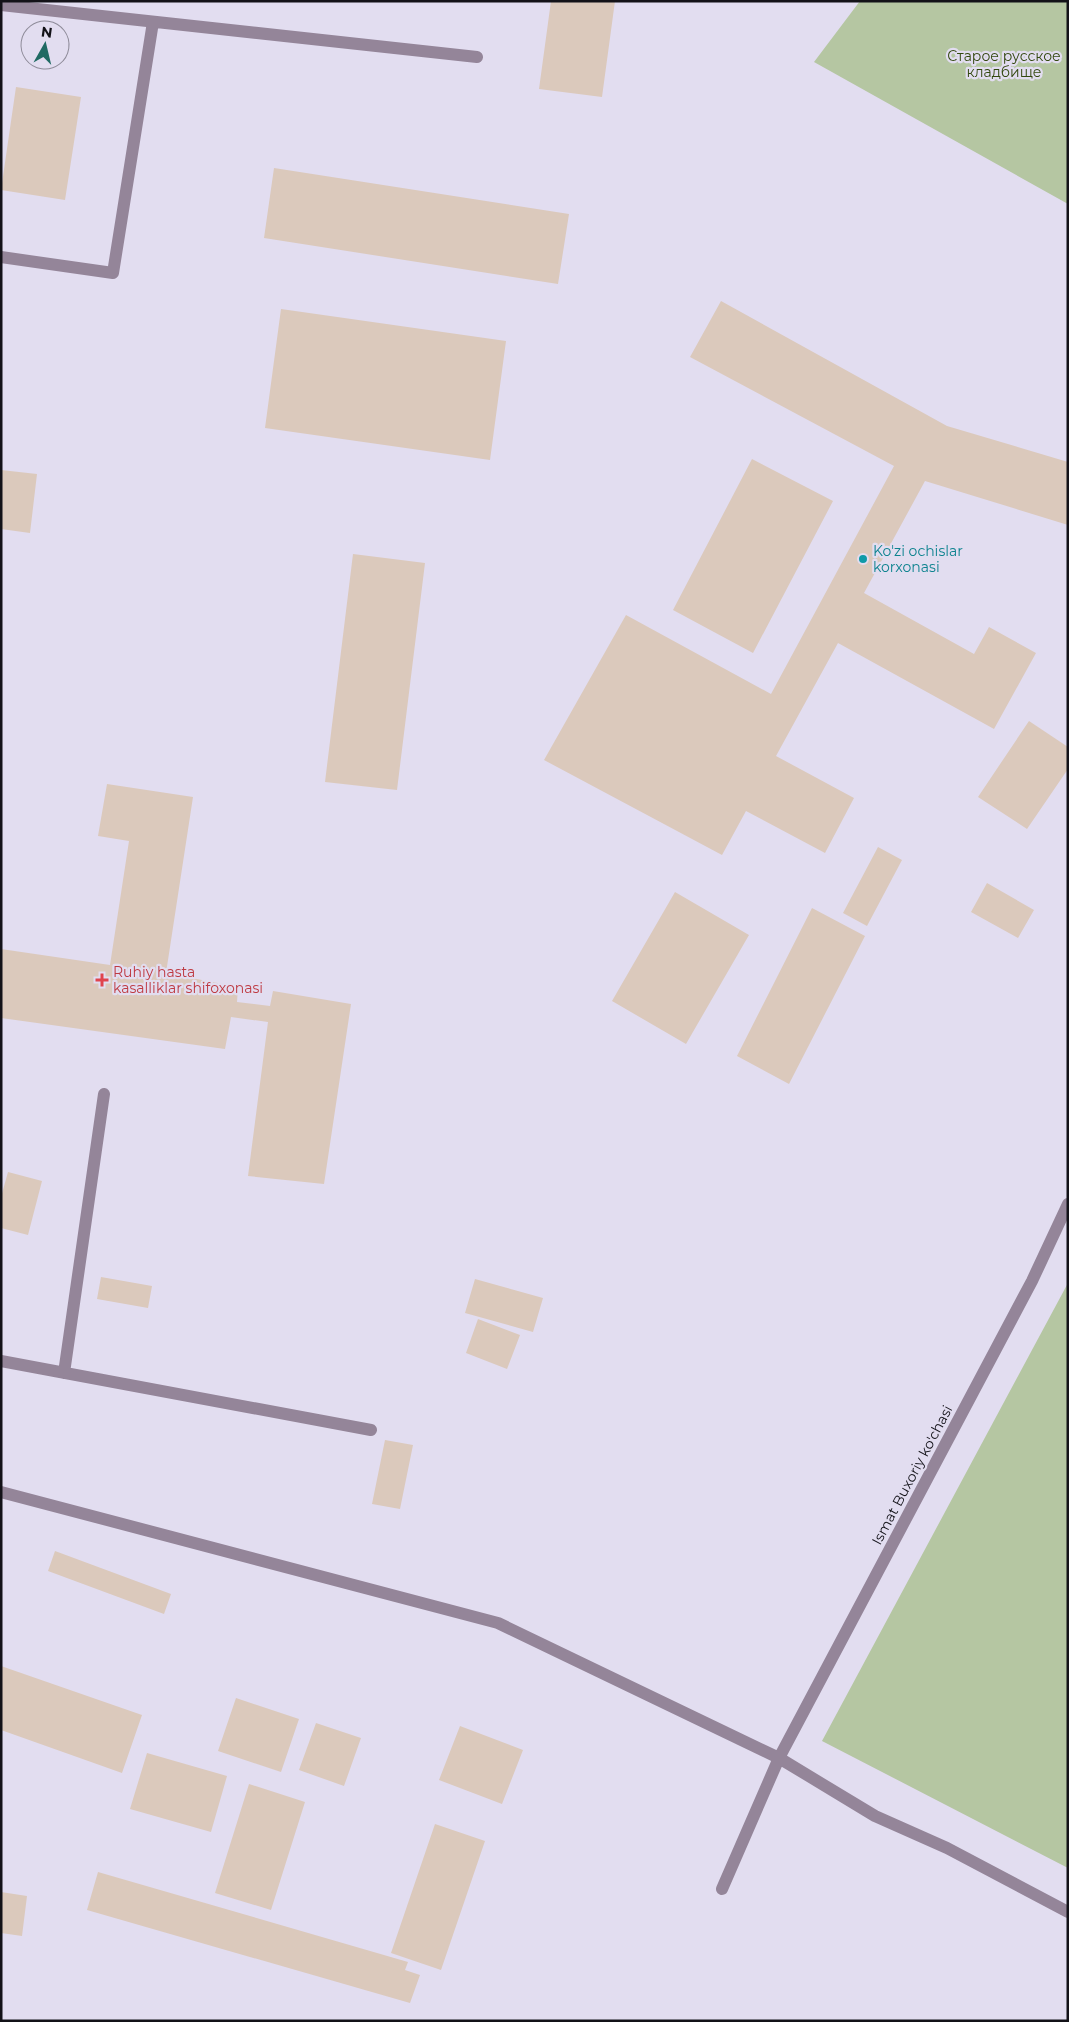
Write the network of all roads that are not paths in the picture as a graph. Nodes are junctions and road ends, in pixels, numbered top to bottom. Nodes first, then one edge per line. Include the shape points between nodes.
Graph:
1 (1, 5) edge
2 (153, 22) junction
3 (477, 58) dead end
4 (1, 257) edge
5 (104, 1094) dead end
6 (1068, 1204) edge
7 (1, 1361) edge
8 (64, 1373) junction
9 (371, 1430) dead end
10 (1, 1492) edge
11 (779, 1758) junction
12 (722, 1889) dead end
13 (1068, 1912) edge

1 - 2 street
2 - 3 street
2 - 4 street via 113,273
5 - 8 street
6 - 11 street, Ismat Buxoriy ko'chasi via 1032,1280
7 - 8 street
8 - 9 street
10 - 11 street via 498,1623
11 - 12 street, Ismat Buxoriy ko'chasi
11 - 13 street via 875,1816 947,1848

